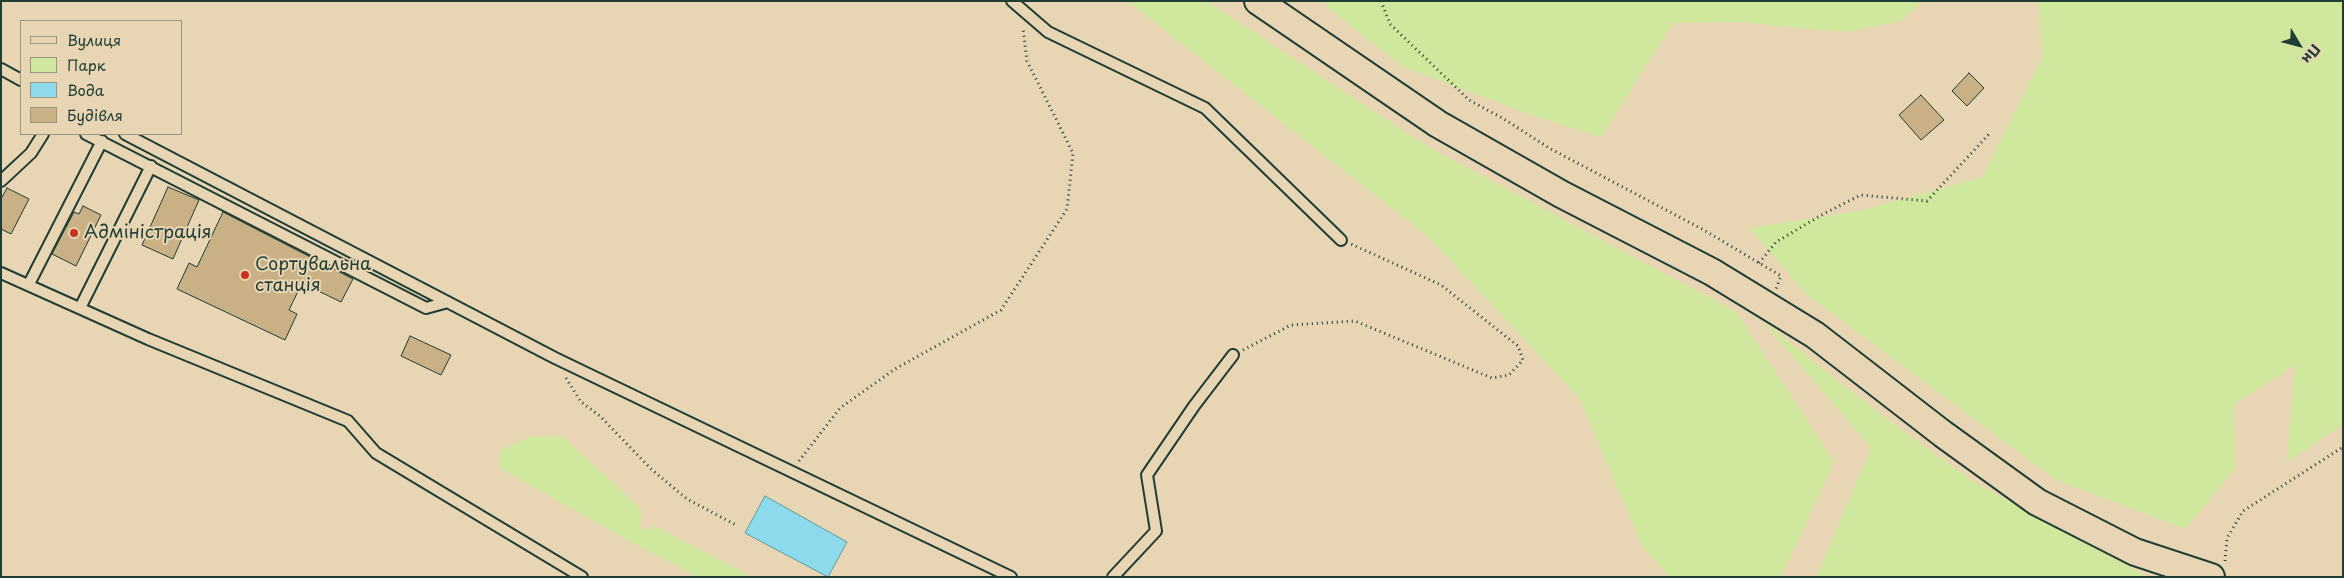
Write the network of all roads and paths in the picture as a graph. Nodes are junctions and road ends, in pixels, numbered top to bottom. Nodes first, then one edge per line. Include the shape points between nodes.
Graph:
1 (1012, 1) edge
2 (1258, 1) edge
3 (1381, 1) edge
4 (1020, 8) junction
5 (1, 69) edge
6 (20, 79) edge
7 (1990, 132) dead end
8 (42, 135) edge
9 (88, 135) edge
10 (127, 135) edge
11 (102, 141) junction
12 (151, 166) junction
13 (1, 181) edge
14 (1341, 240) joint
15 (1759, 263) junction
16 (1, 272) edge
17 (29, 284) junction
18 (448, 302) junction
19 (1769, 307) junction
20 (80, 308) junction
21 (1233, 355) joint
22 (554, 358) junction
23 (2343, 447) edge
24 (791, 471) junction
25 (736, 525) dead end
26 (2218, 572) edge
27 (582, 577) edge
28 (1012, 577) edge
29 (1113, 577) edge

1 - 4 lane
2 - 19 main road via 1438,124 1561,194 1712,272
3 - 15 path via 1390,24 1469,100 1549,148
4 - 14 lane via 1048,32 1205,108
4 - 24 path via 1027,61 1073,153 1067,209 1001,310 895,369 840,408
5 - 6 lane
7 - 15 path via 1928,201 1861,195 1776,242
8 - 13 lane via 31,153
9 - 11 lane
10 - 18 lane
11 - 12 lane
11 - 17 lane
12 - 18 lane via 426,308
12 - 20 lane
14 - 21 path via 1441,285 1518,346 1523,360 1509,375 1492,378 1355,321 1291,325
15 - 19 path via 1781,276
16 - 17 lane
17 - 20 lane
18 - 22 lane
19 - 26 main road via 1815,335 2037,502 2135,552
20 - 27 lane via 348,421 376,453
21 - 29 lane via 1147,475 1156,532
22 - 24 lane
22 - 25 path via 581,402 600,416 651,469 687,499
23 - 26 path via 2243,511 2227,538
24 - 28 lane

